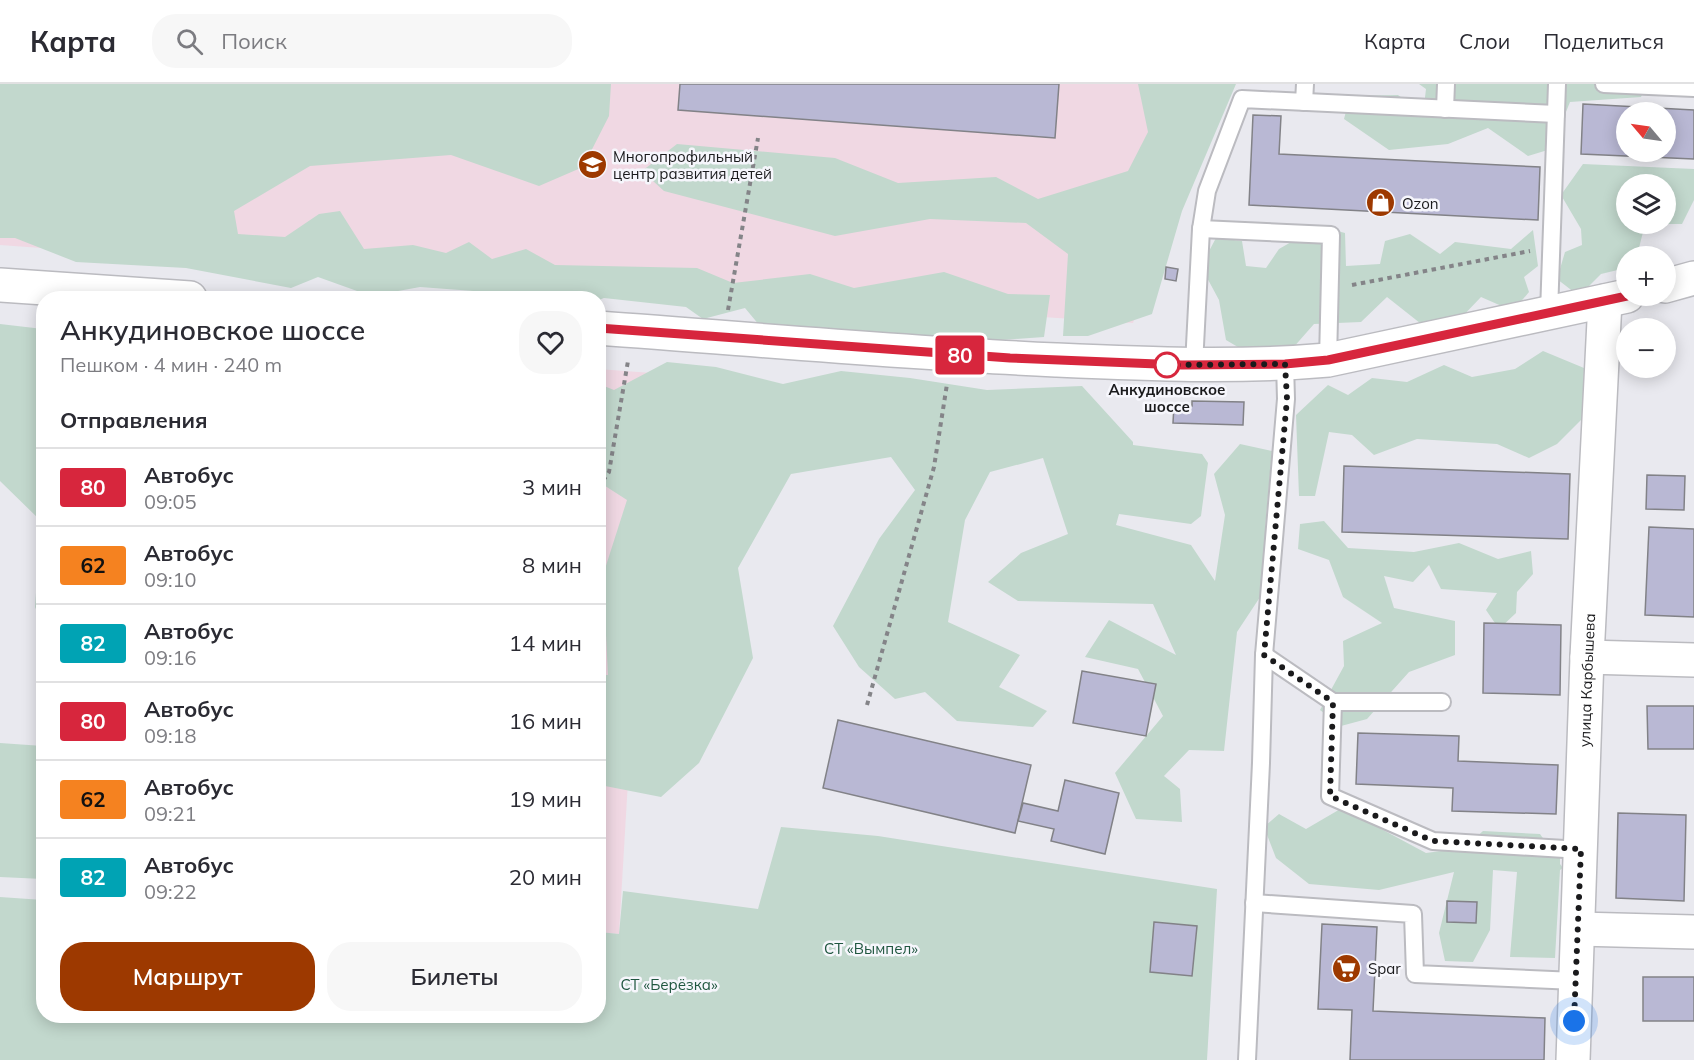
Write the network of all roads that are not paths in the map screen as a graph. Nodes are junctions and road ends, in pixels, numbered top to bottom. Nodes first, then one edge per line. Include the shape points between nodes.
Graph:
1 (1305, 84) edge
2 (1446, 84) edge
3 (1557, 84) edge
4 (1604, 84) edge
5 (1694, 88) edge
6 (1304, 102) junction
7 (1445, 108) junction
8 (1556, 114) junction
9 (1201, 229) junction
10 (1694, 278) edge
11 (1676, 283) edge
12 (0, 285) edge
13 (88, 291) edge
14 (1616, 298) edge
15 (1549, 313) junction
16 (606, 329) edge
17 (1328, 360) junction
18 (1285, 364) junction
19 (1194, 365) junction
20 (1264, 655) junction
21 (1587, 657) junction
22 (1694, 660) edge
23 (1333, 702) junction
24 (1442, 702) dead end
25 (1581, 849) junction
26 (1254, 903) junction
27 (1578, 929) junction
28 (1694, 932) edge
29 (1575, 981) junction
30 (1247, 1060) edge
31 (1573, 1060) edge

1 - 6 lane
2 - 7 lane
3 - 8 lane
4 - 5 lane
6 - 7 lane
6 - 9 lane via 1242,99 1207,191
7 - 8 lane
8 - 15 lane
9 - 17 lane via 1331,235
9 - 19 lane
10 - 11 street
12 - 13 street
14 - 15 street
14 - 21 street, улица Карбышева
15 - 17 street
16 - 19 street via 1010,358
17 - 18 street
18 - 19 street
18 - 20 lane via 1287,399
20 - 23 lane
20 - 26 lane
21 - 22 street
21 - 25 street, улица Карбышева
23 - 24 lane
23 - 25 lane via 1330,796 1433,841
25 - 27 street, улица Карбышева
26 - 29 lane via 1413,914 1415,974
26 - 30 lane
27 - 28 street
27 - 29 street, улица Карбышева
29 - 31 street, улица Карбышева

